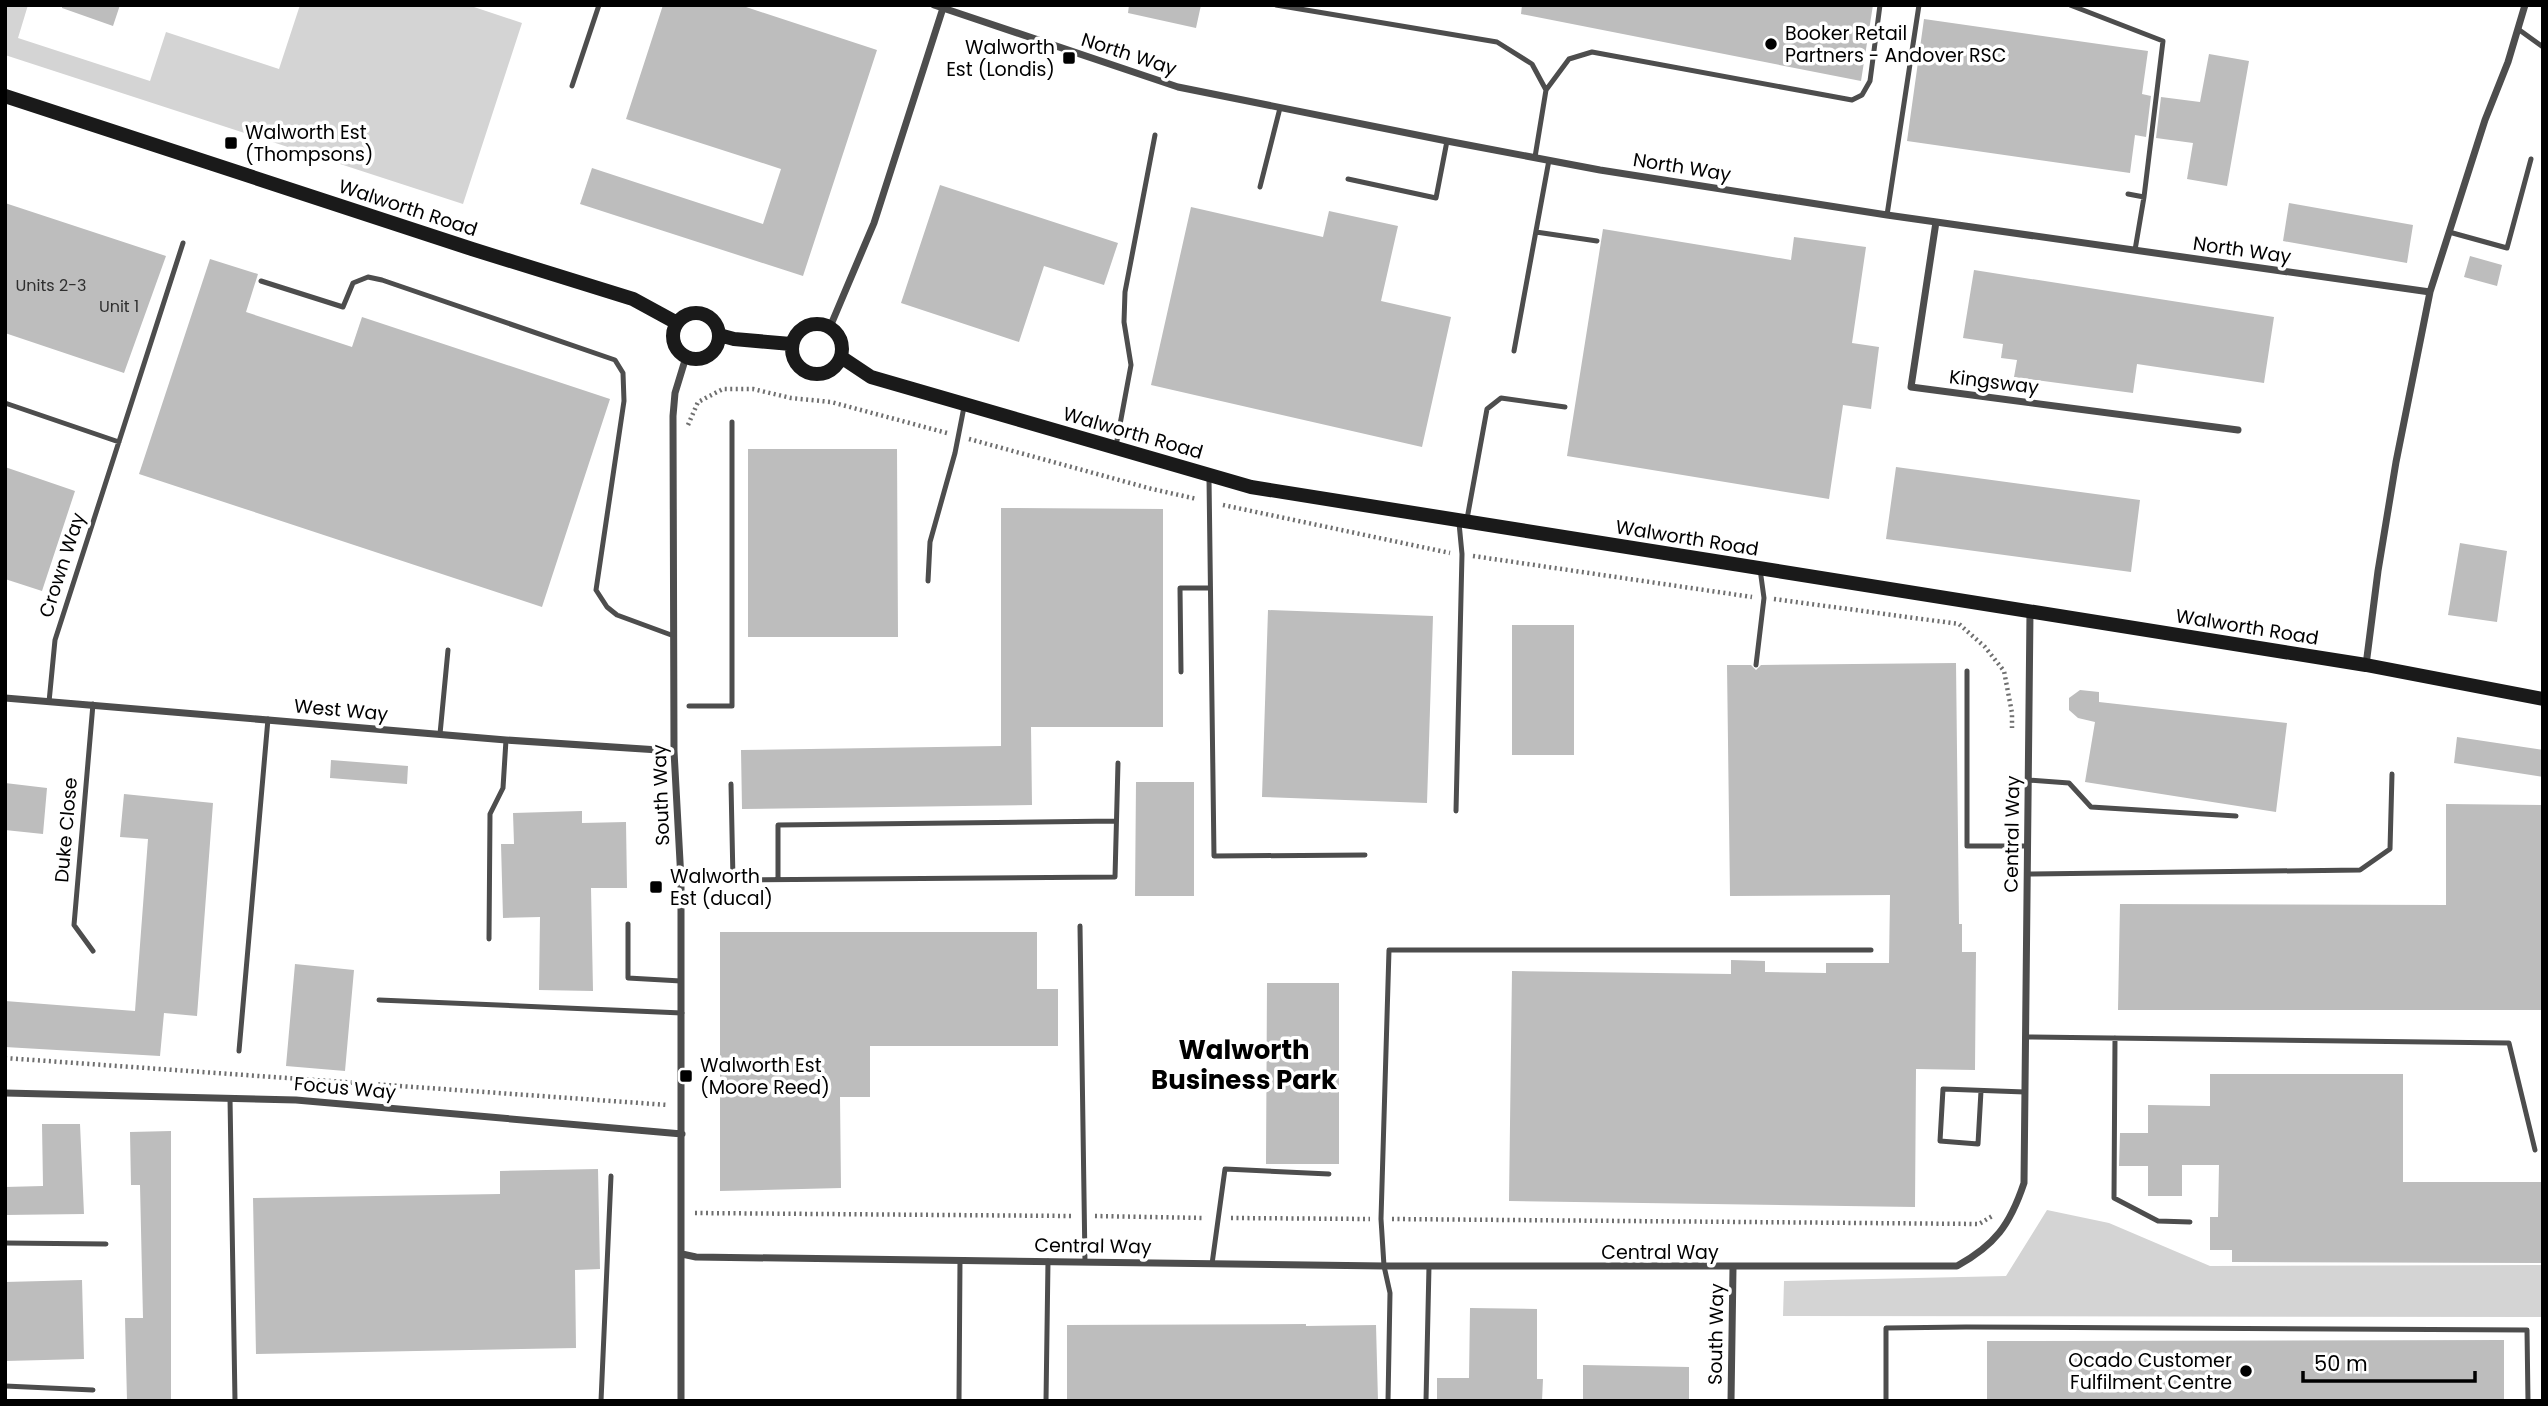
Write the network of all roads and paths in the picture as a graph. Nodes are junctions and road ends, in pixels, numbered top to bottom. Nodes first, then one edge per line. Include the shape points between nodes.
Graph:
1 (599, 5) edge
2 (934, 5) edge
3 (1276, 5) edge
4 (1881, 5) edge
5 (1919, 5) edge
6 (2070, 5) edge
7 (2525, 5) edge
8 (943, 8) junction
9 (2518, 29) junction
10 (2543, 47) edge
11 (572, 86) dead end
12 (1546, 90) junction
13 (5, 96) edge
14 (1280, 108) junction
15 (1155, 135) dead end
16 (1447, 141) junction
17 (1535, 158) junction
18 (2531, 159) dead end
19 (1549, 160) junction
20 (1348, 179) dead end
21 (1260, 187) dead end
22 (2128, 194) dead end
23 (2144, 197) junction
24 (1887, 215) junction
25 (1936, 222) junction
26 (1536, 232) junction
27 (2449, 232) junction
28 (1597, 241) dead end
29 (183, 243) dead end
30 (2135, 250) junction
31 (261, 281) dead end
32 (2430, 292) junction
33 (677, 323) junction
34 (830, 327) junction
35 (719, 335) junction
36 (792, 344) junction
37 (1514, 351) dead end
38 (686, 357) junction
39 (841, 357) junction
40 (5, 403) edge
41 (964, 404) junction
42 (1565, 407) dead end
43 (732, 422) dead end
44 (2238, 430) dead end
45 (119, 442) junction
46 (1116, 447) junction
47 (1209, 475) junction
48 (1463, 521) junction
49 (1760, 569) junction
50 (928, 581) dead end
51 (1210, 588) junction
52 (2030, 612) junction
53 (674, 636) junction
54 (448, 650) dead end
55 (1756, 665) dead end
56 (2366, 665) junction
57 (1967, 671) dead end
58 (1181, 672) dead end
59 (5, 698) edge
60 (2543, 699) edge
61 (49, 702) junction
62 (93, 704) junction
63 (689, 706) dead end
64 (268, 719) junction
65 (440, 734) junction
66 (506, 740) junction
67 (674, 751) junction
68 (1118, 763) dead end
69 (2392, 774) dead end
70 (2028, 780) junction
71 (731, 784) dead end
72 (1456, 811) dead end
73 (2235, 816) dead end
74 (1116, 821) junction
75 (2027, 846) junction
76 (1365, 855) dead end
77 (2027, 874) junction
78 (778, 879) junction
79 (681, 880) junction
80 (733, 880) junction
81 (628, 924) dead end
82 (1080, 926) dead end
83 (489, 939) dead end
84 (1871, 950) dead end
85 (93, 951) dead end
86 (681, 981) junction
87 (379, 1000) dead end
88 (682, 1013) junction
89 (2025, 1037) junction
90 (2115, 1038) junction
91 (239, 1051) dead end
92 (5, 1058) edge
93 (1981, 1091) junction
94 (2025, 1092) junction
95 (5, 1093) edge
96 (230, 1098) junction
97 (682, 1106) junction
98 (682, 1134) junction
99 (2535, 1150) dead end
100 (1329, 1174) dead end
101 (611, 1176) dead end
102 (2190, 1222) dead end
103 (5, 1243) edge
104 (106, 1244) dead end
105 (682, 1254) junction
106 (960, 1260) junction
107 (1048, 1261) junction
108 (1085, 1262) junction
109 (1212, 1264) junction
110 (1384, 1266) junction
111 (1429, 1266) junction
112 (1733, 1268) junction
113 (5, 1386) edge
114 (93, 1390) dead end
115 (235, 1401) edge
116 (601, 1401) edge
117 (681, 1401) edge
118 (958, 1401) edge
119 (1046, 1401) edge
120 (1388, 1401) edge
121 (1426, 1401) edge
122 (1731, 1401) edge
123 (1886, 1401) edge
124 (2528, 1401) edge

1 - 11 lane
2 - 8 street, North Way
3 - 12 lane via 1497,42 1532,64
4 - 12 lane via 1870,81 1863,95 1852,100 1592,52 1569,59
5 - 24 lane
6 - 23 lane via 2164,41
7 - 9 street
8 - 14 street, North Way via 1178,87
8 - 34 street via 874,223
9 - 10 lane
9 - 27 street
12 - 17 lane
13 - 33 street, Walworth Road via 633,299
14 - 16 street, North Way
14 - 21 lane
15 - 46 lane via 1125,292 1124,322 1132,365
16 - 17 street, North Way
16 - 20 lane via 1436,198
17 - 19 street, North Way
18 - 27 lane via 2507,248
19 - 24 street, North Way
19 - 26 lane
22 - 23 lane
23 - 30 lane
24 - 25 street, North Way
25 - 30 street, North Way
25 - 44 street, Kingsway via 1912,387
26 - 28 lane
26 - 37 lane
27 - 32 street
29 - 45 lane, Crown Way
30 - 32 street, North Way
31 - 53 lane via 343,307 353,283 368,277 382,280 615,360 623,373 624,401 596,590 617,615
32 - 56 street via 2396,462
33 - 35 street via 689,313 698,313 712,320
33 - 38 street via 675,346
34 - 36 street via 806,325
34 - 39 street via 841,340
35 - 36 street
35 - 38 street via 708,355
36 - 39 street via 794,360 806,372 831,370
38 - 53 street, South Way via 673,416
39 - 41 street, Walworth Road via 871,377
40 - 45 lane
41 - 46 street, Walworth Road
41 - 50 lane via 930,542
42 - 48 lane via 1501,398 1487,409
43 - 63 lane via 732,706
45 - 61 lane, Crown Way via 55,640
46 - 47 street, Walworth Road
47 - 48 street, Walworth Road via 1251,487
47 - 51 lane
48 - 49 street, Walworth Road
48 - 72 lane
49 - 52 street, Walworth Road
49 - 55 lane via 1764,598
51 - 58 lane via 1180,588
51 - 76 lane via 1213,856
52 - 56 street, Walworth Road
52 - 70 street, Central Way
53 - 67 street, South Way
54 - 65 lane
56 - 60 street, Walworth Road
57 - 75 lane via 1967,846
59 - 61 street, West Way
61 - 62 street, West Way
62 - 64 street, West Way
62 - 85 lane, Duke Close via 74,925
64 - 65 street, West Way
64 - 91 lane
65 - 66 street, West Way
66 - 67 street, West Way
66 - 83 lane via 503,788 490,814
67 - 79 street, South Way
68 - 74 lane
69 - 77 lane via 2390,849 2360,870
70 - 73 lane via 2069,783 2091,807
70 - 75 street, Central Way
71 - 80 lane
74 - 78 lane via 778,825
74 - 78 lane via 1115,877
75 - 77 street, Central Way
77 - 89 street, Central Way
78 - 80 lane
79 - 80 lane
79 - 86 street, South Way
81 - 86 lane via 628,978
82 - 108 lane
84 - 110 lane via 1389,950 1381,1219
86 - 88 street, South Way
87 - 88 lane
88 - 97 street, South Way
89 - 90 lane
89 - 94 street, Central Way
90 - 99 lane via 2509,1043
90 - 102 lane via 2114,1198 2158,1221
92 - 97 path
93 - 93 lane via 1978,1143 1940,1141 1943,1088
93 - 94 lane
94 - 112 street, Central Way via 2024,1183 2016,1208 1982,1252 1957,1266
95 - 96 street, Focus Way
96 - 98 street, Focus Way
96 - 115 lane
97 - 98 street, South Way
98 - 105 street, South Way
100 - 109 lane via 1225,1170
101 - 116 lane
103 - 104 lane
105 - 106 street, Central Way
105 - 117 street, South Way
106 - 107 street, Central Way
106 - 118 lane
107 - 108 street, Central Way
107 - 119 lane
108 - 109 street, Central Way
109 - 110 street, Central Way
110 - 111 street, Central Way
110 - 120 lane via 1390,1293
111 - 112 street, Central Way
111 - 121 lane
112 - 122 street, South Way
113 - 114 lane
123 - 124 lane via 1886,1328 1966,1327 2528,1330

